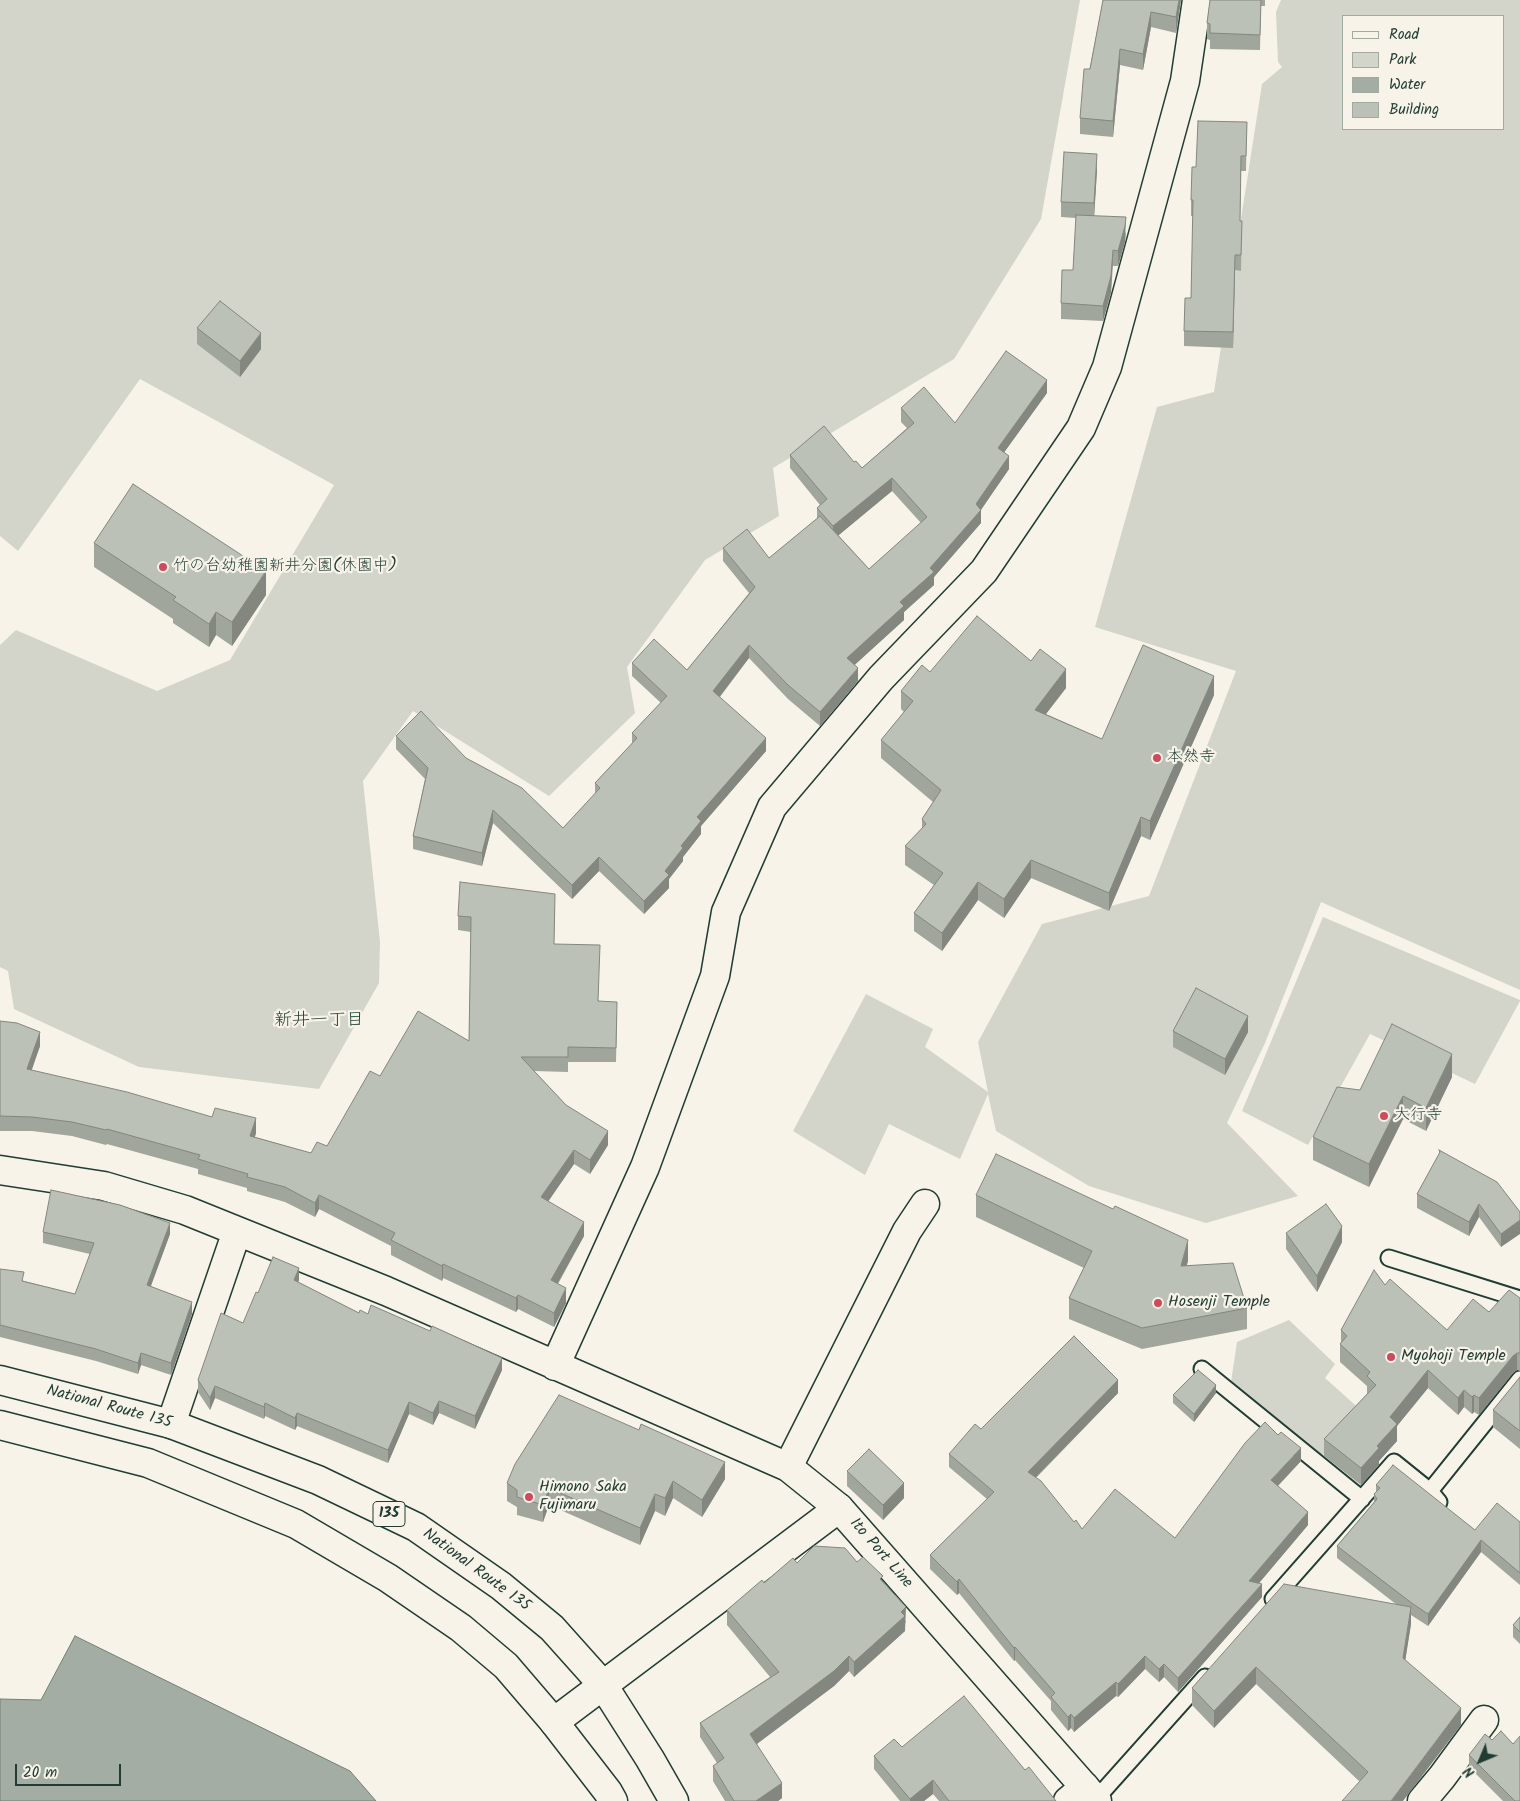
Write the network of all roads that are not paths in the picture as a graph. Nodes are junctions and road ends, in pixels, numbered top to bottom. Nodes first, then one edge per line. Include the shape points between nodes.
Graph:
1 (1197, 0) edge
2 (0, 1170) edge
3 (926, 1204) dead end
4 (238, 1231) junction
5 (1389, 1258) dead end
6 (1520, 1299) edge
7 (555, 1366) junction
8 (1202, 1369) dead end
9 (1520, 1379) edge
10 (0, 1380) edge
11 (171, 1424) junction
12 (0, 1425) edge
13 (788, 1466) junction
14 (1362, 1499) junction
15 (839, 1508) junction
16 (1264, 1610) edge
17 (1213, 1668) edge
18 (603, 1685) junction
19 (1484, 1720) dead end
20 (554, 1722) junction
21 (1087, 1797) edge
22 (613, 1801) edge
23 (674, 1801) edge
24 (1422, 1801) edge

1 - 7 main road via 1185,81 1106,367 1081,428 984,571 881,678 772,808 726,912 714,976 645,1167
2 - 4 main road via 104,1186 185,1210
3 - 13 main road via 908,1231
4 - 7 main road via 386,1291
4 - 11 main road
5 - 6 lane
7 - 13 main road
8 - 14 lane
9 - 14 lane via 1434,1496 1394,1462
10 - 11 main road, National Route 135 / 135
11 - 18 main road, National Route 135 / 135 via 318,1480 416,1527 502,1586 552,1628
12 - 20 main road via 148,1463 296,1524 388,1578 461,1628 506,1666
13 - 15 main road
14 - 16 lane
15 - 18 main road, Ito Port Line
15 - 21 main road, Ito Port Line
17 - 21 lane
18 - 20 main road, Ito Port Line
18 - 23 main road, National Route 135 / 135
19 - 24 main road
20 - 22 main road

